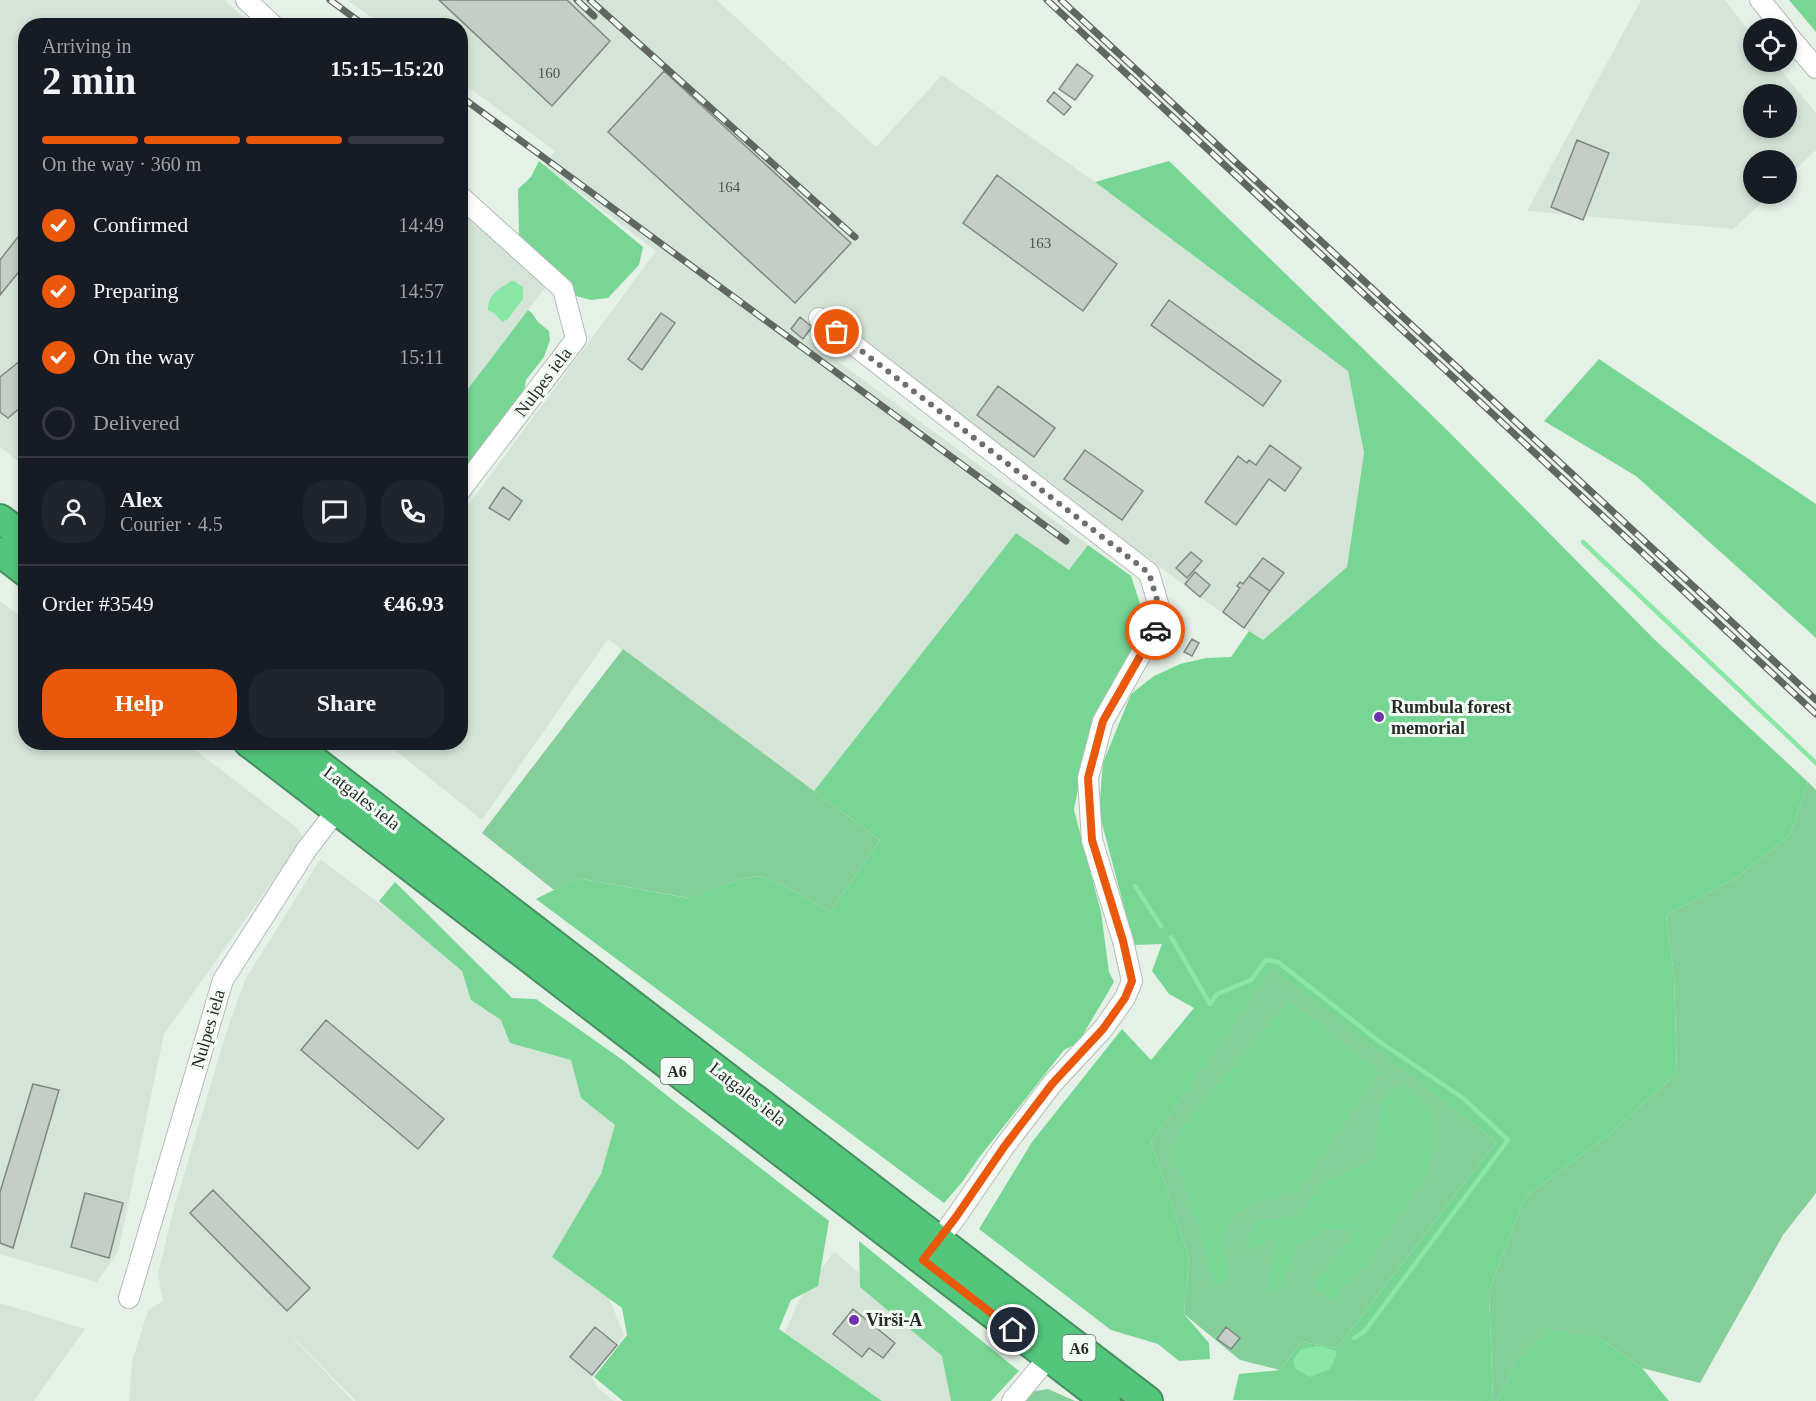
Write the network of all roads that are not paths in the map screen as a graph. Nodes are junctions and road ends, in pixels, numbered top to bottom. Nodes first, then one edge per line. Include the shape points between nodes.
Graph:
1 (246, 0) edge
2 (1760, 0) edge
3 (265, 18) edge
4 (1775, 18) edge
5 (1797, 46) edge
6 (1816, 68) edge
7 (468, 203) edge
8 (819, 318) dead end
9 (468, 481) edge
10 (0, 519) edge
11 (18, 532) edge
12 (0, 552) edge
13 (18, 566) edge
14 (261, 750) edge
15 (297, 750) edge
16 (343, 799) junction
17 (931, 1250) junction
18 (129, 1298) dead end
19 (1049, 1357) junction
20 (1012, 1401) edge
21 (1106, 1401) edge
22 (1148, 1401) edge

1 - 3 street
2 - 4 street
5 - 6 street
7 - 9 street, Nulpes iela via 563,289 576,339
8 - 17 street via 1149,573 1162,617 1103,721 1088,778 1092,840 1132,981 1103,1029 1052,1084
10 - 11 highway
12 - 13 highway
14 - 16 highway, Latgales iela / A6
15 - 16 highway, Latgales iela / A6
16 - 17 highway, Latgales iela / A6
16 - 18 street, Nulpes iela via 223,980
17 - 19 highway, Latgales iela / A6
17 - 22 highway, Latgales iela / A6
19 - 20 street
19 - 21 highway, Latgales iela / A6

